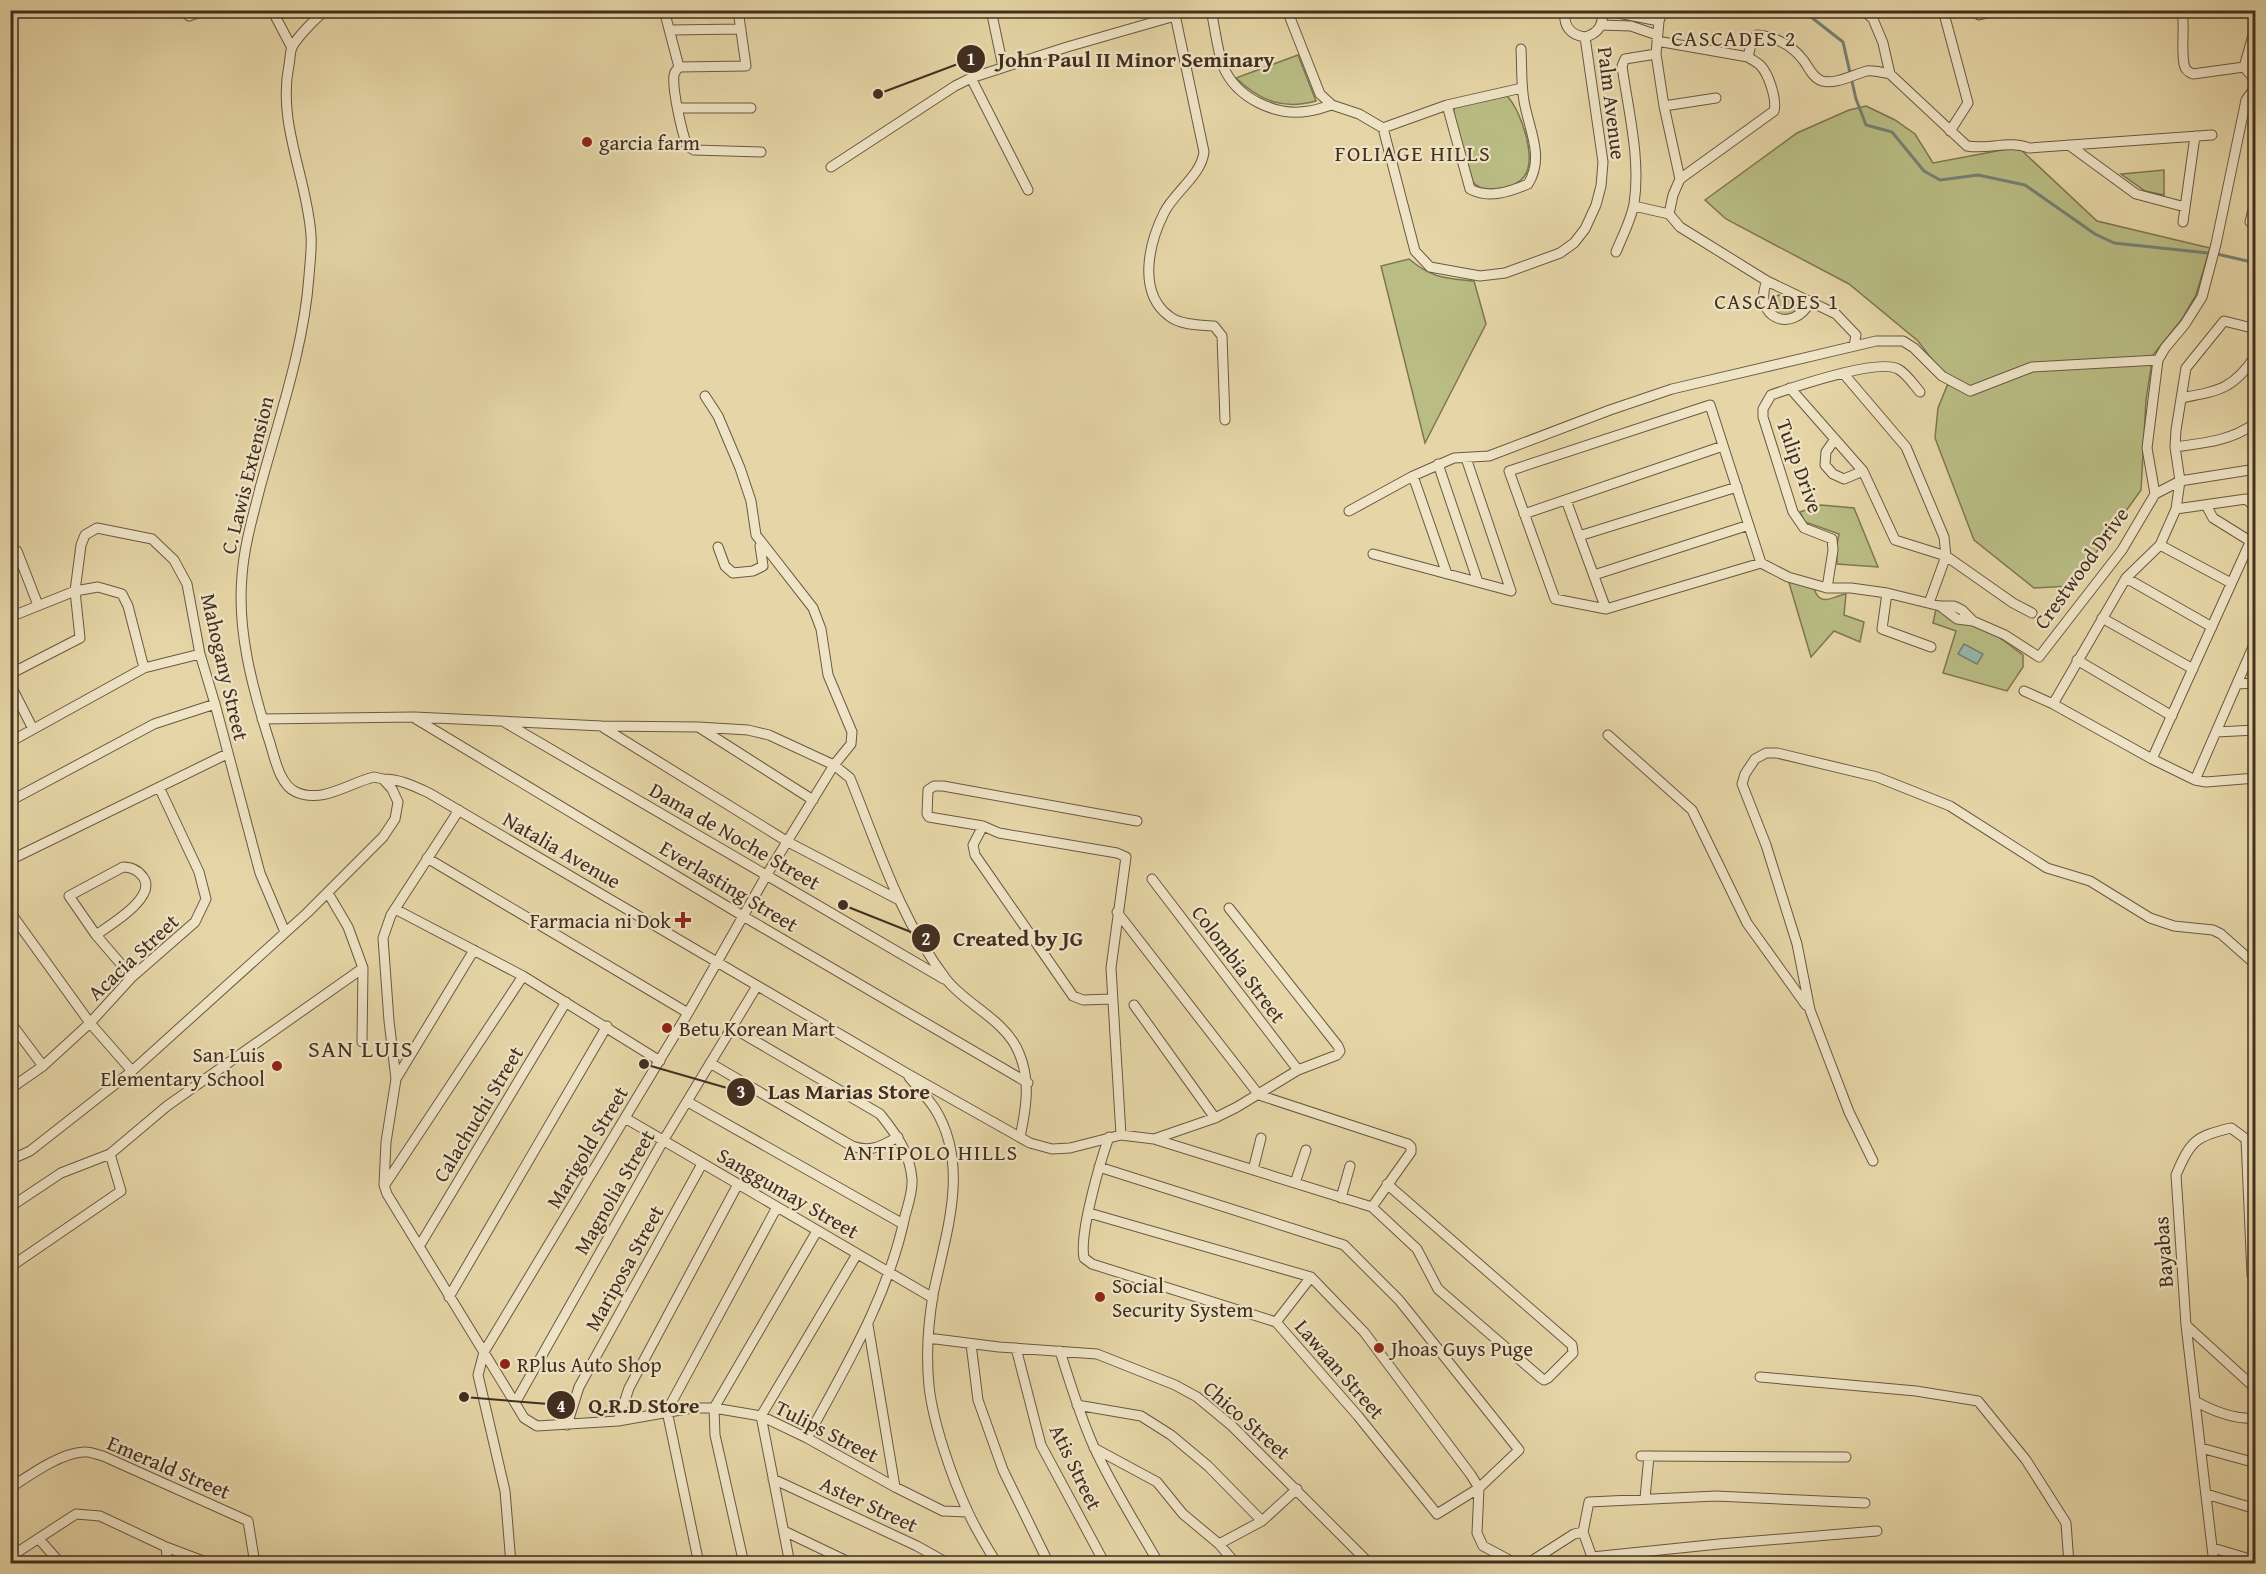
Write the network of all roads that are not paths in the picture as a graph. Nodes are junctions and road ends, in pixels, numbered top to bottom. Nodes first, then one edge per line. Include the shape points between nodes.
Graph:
1 (205, 10) edge
2 (272, 10) edge
3 (664, 10) edge
4 (738, 10) edge
5 (992, 10) edge
6 (1211, 10) edge
7 (1287, 10) edge
8 (1565, 10) edge
9 (1603, 10) edge
10 (1663, 10) edge
11 (1863, 10) edge
12 (1943, 10) edge
13 (1999, 10) edge
14 (2182, 10) edge
15 (320, 12) edge
16 (1174, 13) edge
17 (1979, 15) dead end
18 (189, 16) dead end
19 (1659, 21) junction
20 (1602, 25) junction
21 (2256, 26) edge
22 (741, 29) junction
23 (670, 30) junction
24 (1585, 37) junction
25 (1657, 38) junction
26 (292, 48) junction
27 (1521, 49) dead end
28 (1656, 54) junction
29 (1748, 57) junction
30 (2244, 66) junction
31 (1003, 67) junction
32 (679, 68) junction
33 (1890, 74) junction
34 (971, 78) junction
35 (2256, 81) edge
36 (2256, 86) edge
37 (1522, 88) junction
38 (1716, 98) dead end
39 (2251, 100) edge
40 (1332, 105) junction
41 (1446, 105) junction
42 (1664, 106) junction
43 (678, 108) junction
44 (751, 108) dead end
45 (1383, 128) junction
46 (1950, 131) junction
47 (2212, 135) dead end
48 (2195, 136) junction
49 (2069, 145) junction
50 (761, 152) dead end
51 (831, 167) dead end
52 (1680, 179) junction
53 (1028, 190) dead end
54 (2256, 197) edge
55 (1634, 206) junction
56 (2185, 207) junction
57 (1669, 214) junction
58 (2183, 222) dead end
59 (2256, 223) edge
60 (1616, 252) dead end
61 (1767, 281) junction
62 (1810, 302) junction
63 (2256, 329) edge
64 (1854, 346) junction
65 (2256, 354) edge
66 (2158, 360) junction
67 (1843, 373) junction
68 (1790, 388) junction
69 (1920, 392) dead end
70 (705, 396) dead end
71 (2181, 398) junction
72 (1225, 420) dead end
73 (2255, 425) edge
74 (1835, 439) junction
75 (1723, 446) junction
76 (2175, 447) junction
77 (1466, 458) junction
78 (1438, 464) junction
79 (2256, 468) edge
80 (1863, 471) junction
81 (1413, 476) junction
82 (2180, 481) junction
83 (1737, 487) junction
84 (2155, 494) junction
85 (1566, 500) junction
86 (2206, 505) junction
87 (2176, 508) junction
88 (1349, 511) dead end
89 (1524, 514) junction
90 (2256, 515) edge
91 (1749, 525) junction
92 (2256, 529) edge
93 (756, 535) junction
94 (1580, 536) junction
95 (2250, 541) junction
96 (2160, 545) junction
97 (718, 547) dead end
98 (17, 551) dead end
99 (1373, 554) dead end
100 (1946, 555) junction
101 (1761, 563) junction
102 (1447, 574) junction
103 (1594, 575) junction
104 (2126, 578) junction
105 (1478, 582) junction
106 (2231, 584) junction
107 (1827, 588) junction
108 (75, 591) junction
109 (1887, 593) junction
110 (1929, 603) junction
111 (38, 604) junction
112 (1606, 609) junction
113 (2032, 613) dead end
114 (10, 617) edge
115 (2102, 618) junction
116 (2212, 627) junction
117 (2256, 640) edge
118 (1931, 647) dead end
119 (200, 654) junction
120 (2077, 660) junction
121 (144, 668) junction
122 (2193, 669) junction
123 (10, 674) edge
124 (2256, 683) edge
125 (10, 684) edge
126 (2237, 684) junction
127 (2024, 691) dead end
128 (215, 704) junction
129 (2053, 704) junction
130 (2172, 716) junction
131 (414, 717) junction
132 (262, 718) junction
133 (504, 722) junction
134 (602, 726) junction
135 (698, 727) junction
136 (33, 729) junction
137 (2256, 730) edge
138 (2216, 732) junction
139 (1608, 735) dead end
140 (10, 742) edge
141 (227, 754) junction
142 (2152, 759) junction
143 (834, 765) junction
144 (2256, 778) edge
145 (382, 779) junction
146 (2195, 780) junction
147 (159, 787) junction
148 (813, 800) junction
149 (10, 801) edge
150 (459, 810) junction
151 (1137, 821) dead end
152 (983, 826) junction
153 (788, 842) junction
154 (427, 858) junction
155 (10, 860) edge
156 (766, 876) junction
157 (1152, 879) dead end
158 (328, 893) junction
159 (899, 900) junction
160 (1229, 908) dead end
161 (395, 909) junction
162 (10, 912) edge
163 (1117, 912) junction
164 (743, 916) junction
165 (285, 932) junction
166 (96, 935) junction
167 (474, 950) junction
168 (717, 962) junction
169 (2256, 965) edge
170 (363, 968) junction
171 (132, 976) junction
172 (522, 976) junction
173 (948, 981) junction
174 (757, 986) junction
175 (1111, 999) junction
176 (566, 1002) junction
177 (1134, 1005) dead end
178 (1809, 1010) junction
179 (688, 1013) junction
180 (10, 1022) edge
181 (90, 1023) junction
182 (607, 1026) junction
183 (733, 1028) junction
184 (362, 1042) dead end
185 (660, 1060) junction
186 (710, 1063) junction
187 (44, 1066) junction
188 (1298, 1070) junction
189 (132, 1071) junction
190 (906, 1073) junction
191 (396, 1079) junction
192 (1028, 1083) junction
193 (10, 1089) edge
194 (1259, 1095) junction
195 (688, 1102) junction
196 (625, 1118) junction
197 (1215, 1118) junction
198 (1121, 1135) junction
199 (898, 1137) junction
200 (1020, 1137) junction
201 (1108, 1137) junction
202 (1261, 1138) dead end
203 (1154, 1139) junction
204 (663, 1141) junction
205 (1306, 1150) dead end
206 (110, 1154) junction
207 (10, 1160) edge
208 (1874, 1161) dead end
209 (702, 1164) junction
210 (1350, 1166) dead end
211 (1099, 1167) junction
212 (1253, 1170) junction
213 (1295, 1183) junction
214 (738, 1184) junction
215 (1387, 1184) junction
216 (384, 1185) junction
217 (1341, 1198) junction
218 (10, 1207) edge
219 (777, 1207) junction
220 (1372, 1207) junction
221 (1089, 1213) junction
222 (903, 1224) junction
223 (817, 1231) junction
224 (420, 1245) junction
225 (857, 1254) junction
226 (16, 1263) dead end
227 (890, 1274) junction
228 (1311, 1277) junction
229 (2256, 1280) edge
230 (449, 1297) junction
231 (933, 1298) junction
232 (1276, 1322) junction
233 (868, 1325) junction
234 (2186, 1325) junction
235 (928, 1338) junction
236 (971, 1344) junction
237 (1016, 1348) junction
238 (1060, 1351) junction
239 (484, 1352) junction
240 (1760, 1377) dead end
241 (2254, 1383) edge
242 (2195, 1401) junction
243 (514, 1403) junction
244 (1077, 1405) junction
245 (714, 1408) junction
246 (667, 1411) junction
247 (761, 1416) junction
248 (2256, 1418) edge
249 (618, 1421) junction
250 (567, 1425) junction
251 (807, 1438) junction
252 (1094, 1448) junction
253 (2201, 1448) junction
254 (1846, 1457) dead end
255 (2256, 1463) edge
256 (773, 1479) junction
257 (895, 1487) junction
258 (10, 1488) edge
259 (1297, 1488) junction
260 (1479, 1488) junction
261 (2206, 1494) junction
262 (1646, 1498) junction
263 (1865, 1503) dead end
264 (2256, 1509) edge
265 (968, 1512) junction
266 (1262, 1521) junction
267 (1877, 1531) dead end
268 (784, 1532) junction
269 (1583, 1532) junction
270 (39, 1539) junction
271 (1219, 1544) junction
272 (166, 1547) junction
273 (2212, 1548) junction
274 (10, 1557) edge
275 (2256, 1561) edge
276 (61, 1563) edge
277 (168, 1563) edge
278 (211, 1563) edge
279 (255, 1563) edge
280 (511, 1563) edge
281 (699, 1563) edge
282 (744, 1563) edge
283 (790, 1563) edge
284 (853, 1563) edge
285 (949, 1563) edge
286 (997, 1563) edge
287 (1050, 1563) edge
288 (1105, 1563) edge
289 (1159, 1563) edge
290 (1236, 1563) edge
291 (1370, 1563) edge
292 (1523, 1563) edge
293 (1527, 1563) edge
294 (2069, 1563) edge
295 (2214, 1563) edge

1 - 18 street
2 - 26 street
3 - 23 street
4 - 22 street
5 - 31 street
6 - 40 street via 1223,66 1234,85 1253,99 1283,111 1307,112
7 - 40 street via 1315,84
8 - 24 street via 1566,26
9 - 19 street
9 - 20 street
10 - 19 street
11 - 33 street via 1873,19
12 - 46 street via 1968,103
13 - 17 street
14 - 30 street via 2184,66 2188,72
15 - 26 street, C. Lawis Extension
16 - 31 street
16 - 72 street via 1204,152 1198,168 1164,212 1150,250 1148,273 1157,303 1170,317 1214,326 1222,336
19 - 25 street
20 - 24 street
20 - 25 street via 1631,26
21 - 30 street
22 - 23 street
22 - 32 street via 746,66
23 - 32 street
24 - 45 street, Palm Avenue via 1603,162 1601,186 1585,229 1560,253 1504,273 1480,276 1430,267 1414,251
25 - 28 street
25 - 29 street
26 - 132 street, C. Lawis Extension via 284,87 311,235 310,273 306,316 251,524 242,576 245,645
27 - 37 street
28 - 42 street
28 - 55 street via 1625,59 1622,66 1634,157
29 - 33 street via 1757,35 1786,44 1822,81 1870,71
29 - 52 street via 1765,73 1774,111
30 - 35 street
31 - 34 street
32 - 43 street via 674,74
33 - 46 street
34 - 51 street
34 - 53 street
36 - 39 street
37 - 41 street
37 - 41 street via 1536,161 1528,184 1514,190 1479,194 1470,189
38 - 42 street
39 - 66 street via 2202,297
40 - 45 street
41 - 45 street
42 - 52 street
43 - 44 street
43 - 50 street via 686,144 692,149
46 - 49 street via 1967,146 1980,148
47 - 48 street
48 - 49 street
48 - 56 street
49 - 56 street via 2136,194
52 - 57 street
54 - 59 street via 2250,222
55 - 57 street
55 - 60 street
56 - 58 street
57 - 61 street via 1680,227
61 - 62 street
61 - 62 street via 1762,293 1771,315 1782,320 1794,319 1804,313
62 - 64 street via 1836,314 1856,335
63 - 71 street via 2224,321 2186,368
64 - 66 street via 1903,341 1942,376 1970,392 2032,367
64 - 77 street via 1672,389 1489,456
65 - 71 street via 2239,378 2217,391
66 - 84 street via 2147,448
67 - 68 street, Tulip Drive
67 - 69 street, Tulip Drive via 1883,365 1898,369
67 - 100 street via 1906,447 1944,537
68 - 74 street
68 - 107 street, Tulip Drive via 1771,395 1763,417 1793,512 1804,528 1832,539
70 - 93 street via 740,468 751,501
71 - 76 street
73 - 76 street via 2214,442
74 - 80 street
74 - 80 street via 1826,452 1825,465 1844,479
75 - 83 street
75 - 85 street
75 - 89 street via 1710,405 1509,471
76 - 82 street
77 - 78 street
77 - 105 street via 1511,591
78 - 81 street
78 - 105 street
79 - 82 street, Crestwood Drive
80 - 100 street via 1895,540
81 - 88 street
81 - 102 street
82 - 84 street, Crestwood Drive
82 - 87 street
83 - 91 street
83 - 94 street
84 - 110 street, Crestwood Drive via 2122,550 2039,657 2005,635 1973,621 1954,606
85 - 89 street
85 - 94 street
86 - 87 street
86 - 90 street via 2246,499
86 - 95 street via 2213,518
87 - 96 street
89 - 112 street via 1555,599
91 - 101 street
91 - 103 street
92 - 95 street
93 - 97 street via 763,555 760,569 733,573 724,566
93 - 143 street, Marigold Street via 813,608 821,629 828,675 852,732 851,744
94 - 103 street
95 - 106 street
96 - 104 street
96 - 106 street
98 - 111 street
99 - 102 street
100 - 110 street
100 - 113 street
101 - 107 street, Crestwood Drive via 1788,577
101 - 112 street
102 - 105 street
103 - 112 street
104 - 115 street
104 - 116 street
106 - 116 street
107 - 109 street, Crestwood Drive
108 - 111 street
108 - 119 street, Mahogany Street via 85,535 97,528 152,539 174,560 187,584
108 - 121 street via 98,587 122,594
108 - 123 street, Mahogany Street via 80,638
109 - 110 street, Crestwood Drive
109 - 118 street via 1882,629
111 - 114 street
115 - 120 street
115 - 122 street
116 - 122 street
117 - 126 street
119 - 121 street
119 - 128 street, Mahogany Street
120 - 129 street
120 - 130 street
121 - 136 street
122 - 130 street
124 - 126 street
125 - 136 street
126 - 138 street
127 - 129 street
128 - 141 street, Mahogany Street
128 - 149 street via 154,724
129 - 142 street
130 - 142 street
131 - 132 street
131 - 133 street
131 - 164 street, Everlasting Street
132 - 145 street, C. Lawis Extension via 282,777 295,792 319,796 361,780
133 - 134 street
133 - 156 street, Dama de Noche Street
134 - 135 street
134 - 153 street
135 - 143 street via 770,735
135 - 148 street
136 - 140 street
137 - 138 street
138 - 146 street
139 - 178 street via 1692,810 1747,923
141 - 147 street
141 - 165 street, Mahogany Street via 260,873
142 - 146 street
143 - 148 street, Marigold Street
143 - 159 street via 850,778
144 - 146 street
145 - 150 street, Natalia Avenue via 405,782
145 - 158 street via 396,796 395,819 383,837
147 - 155 street
147 - 171 street, Acacia Street via 199,872 206,899 195,922
148 - 153 street, Marigold Street
150 - 154 street
150 - 168 street, Natalia Avenue
151 - 152 street via 943,786 928,790 929,817
152 - 163 street via 1125,857
152 - 175 street via 973,845 975,855 1073,996 1083,1000
153 - 156 street, Marigold Street
153 - 159 street
154 - 161 street
154 - 179 street
156 - 164 street, Marigold Street
156 - 173 street, Dama de Noche Street
157 - 188 street, Colombia Street
158 - 165 street
158 - 170 street via 348,927
159 - 173 street via 919,940
160 - 188 street via 1338,1046 1337,1055
161 - 167 street
161 - 191 street via 383,938
162 - 181 street
163 - 175 street
163 - 194 street
164 - 168 street, Marigold Street
164 - 192 street, Everlasting Street
165 - 189 street
166 - 166 street via 69,896 123,867 138,871 146,879 144,896
166 - 171 street
167 - 172 street
167 - 191 street
168 - 174 street, Natalia Avenue
168 - 179 street, Marigold Street
169 - 178 street via 2222,934 2150,918 2090,881 2047,868 1972,818 1923,794 1867,774 1766,753 1750,765 1742,784 1797,944
170 - 184 street
170 - 206 street via 167,1106
171 - 181 street, Acacia Street
172 - 176 street
172 - 216 street
173 - 192 street via 1019,1051
174 - 183 street, Magnolia Street
174 - 190 street, Natalia Avenue
175 - 198 street
176 - 182 street
176 - 224 street, Calachuchi Street
177 - 197 street
178 - 208 street via 1849,1112
179 - 185 street, Marigold Street
180 - 187 street
181 - 187 street, Acacia Street
181 - 189 street
182 - 185 street
182 - 230 street
183 - 186 street, Magnolia Street
183 - 199 street via 880,1114
185 - 196 street, Marigold Street
186 - 195 street, Magnolia Street
186 - 199 street via 852,1146 873,1150
187 - 193 street, Acacia Street
188 - 194 street
189 - 207 street via 30,1151
190 - 200 street, Natalia Avenue
190 - 231 street via 935,1110 953,1163 954,1198
191 - 216 street
192 - 200 street
194 - 197 street
194 - 215 street via 1408,1144 1411,1152
195 - 204 street, Magnolia Street
195 - 222 street
196 - 204 street, Sanggumay Street
196 - 239 street, Marigold Street
197 - 203 street
198 - 201 street, Natalia Avenue
198 - 203 street, Natalia Avenue
199 - 222 street via 908,1157 912,1181
200 - 201 street, Natalia Avenue via 1052,1149
201 - 211 street
202 - 212 street
203 - 212 street, Natalia Avenue
204 - 209 street, Sanggumay Street
204 - 243 street, Magnolia Street
205 - 213 street
206 - 218 street via 61,1173
206 - 226 street via 121,1191
209 - 214 street, Sanggumay Street
209 - 250 street, Mariposa Street via 579,1386
210 - 217 street
211 - 221 street
211 - 260 street via 1344,1245 1399,1300 1519,1450
212 - 213 street, Natalia Avenue
213 - 217 street, Natalia Avenue
214 - 219 street, Sanggumay Street
214 - 249 street via 629,1388
215 - 220 street
215 - 220 street via 1572,1345 1573,1353 1548,1378 1540,1378 1438,1289 1417,1249
216 - 224 street
217 - 220 street, Natalia Avenue
219 - 223 street, Sanggumay Street
219 - 246 street
221 - 228 street
221 - 232 street, Lawaan Street via 1082,1251 1092,1264
222 - 227 street
223 - 225 street, Sanggumay Street
223 - 245 street
224 - 230 street
225 - 227 street, Sanggumay Street
225 - 247 street
227 - 231 street, Sanggumay Street
227 - 233 street
228 - 232 street
228 - 260 street via 1364,1332
229 - 234 street, Bayabas via 2252,1275 2246,1139 2230,1128 2204,1134 2185,1153 2176,1175
230 - 239 street
231 - 235 street
232 - 260 street, Lawaan Street via 1437,1514
233 - 251 street
233 - 257 street
234 - 241 street
234 - 242 street, Bayabas
235 - 236 street, Chico Street
235 - 265 street via 929,1386 938,1432
236 - 237 street, Chico Street
236 - 287 street via 978,1400 999,1460
237 - 238 street, Chico Street
237 - 288 street, Atis Street via 1041,1445
238 - 244 street
238 - 259 street, Chico Street via 1097,1354 1175,1384 1232,1426
239 - 243 street
239 - 280 street via 478,1375 506,1491
240 - 294 street via 1916,1390 1978,1401 2026,1460 2066,1523
242 - 248 street via 2215,1412
242 - 253 street, Bayabas
243 - 250 street, Tulips Street via 524,1418 537,1426
244 - 252 street
244 - 266 street via 1141,1416 1208,1466
245 - 246 street, Tulips Street
245 - 247 street, Tulips Street
245 - 282 street via 715,1435
246 - 249 street, Tulips Street
246 - 281 street
247 - 251 street, Tulips Street
247 - 256 street
249 - 250 street, Tulips Street
251 - 257 street, Tulips Street
252 - 271 street via 1157,1482 1183,1514
252 - 289 street
253 - 255 street
253 - 261 street, Bayabas
254 - 262 street via 1645,1456
256 - 268 street
256 - 285 street, Aster Street
257 - 265 street, Tulips Street via 944,1510
258 - 279 street, Emerald Street via 40,1468 84,1452 103,1456 248,1521
259 - 266 street
259 - 291 street, Chico Street
260 - 292 street via 1477,1533 1484,1546 1515,1563
261 - 264 street
261 - 273 street, Bayabas
262 - 263 street via 1716,1496
262 - 269 street via 1589,1502
265 - 286 street
266 - 271 street
267 - 269 street via 1592,1557
268 - 283 street
268 - 284 street
269 - 293 street
270 - 272 street via 76,1514 100,1516
270 - 274 street
270 - 276 street
271 - 290 street
272 - 277 street
272 - 278 street
273 - 275 street
273 - 295 street, Bayabas

